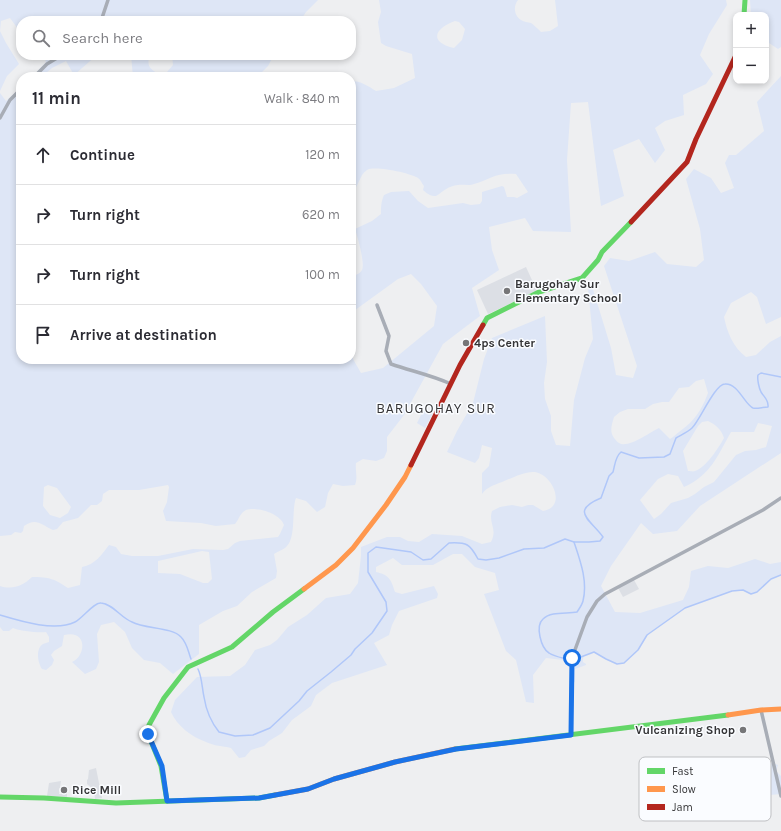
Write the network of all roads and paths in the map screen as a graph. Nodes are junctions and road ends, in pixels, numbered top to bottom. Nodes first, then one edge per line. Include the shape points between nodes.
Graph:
1 (108, 0) edge
2 (745, 0) edge
3 (744, 12) edge
4 (103, 16) edge
5 (54, 60) edge
6 (733, 61) edge
7 (39, 72) edge
8 (16, 94) edge
9 (0, 118) edge
10 (377, 305) dead end
11 (451, 384) junction
12 (781, 498) edge
13 (781, 709) edge
14 (761, 710) junction
15 (571, 735) junction
16 (781, 796) edge
17 (0, 797) edge
18 (167, 801) junction

1 - 4 street
2 - 3 street
5 - 7 street
6 - 11 street via 696,139 688,162 602,252 582,278 538,292 487,318
8 - 9 street
10 - 11 street via 389,336 386,351 391,364
11 - 18 street via 405,477 353,548 336,565 273,612 232,647 188,667 164,698 149,725 148,734 162,766
12 - 15 street via 605,594 597,601 587,617 572,658
13 - 14 street
14 - 15 street
14 - 16 street
15 - 18 street via 456,749 395,762 308,789 259,798
17 - 18 street via 116,803

